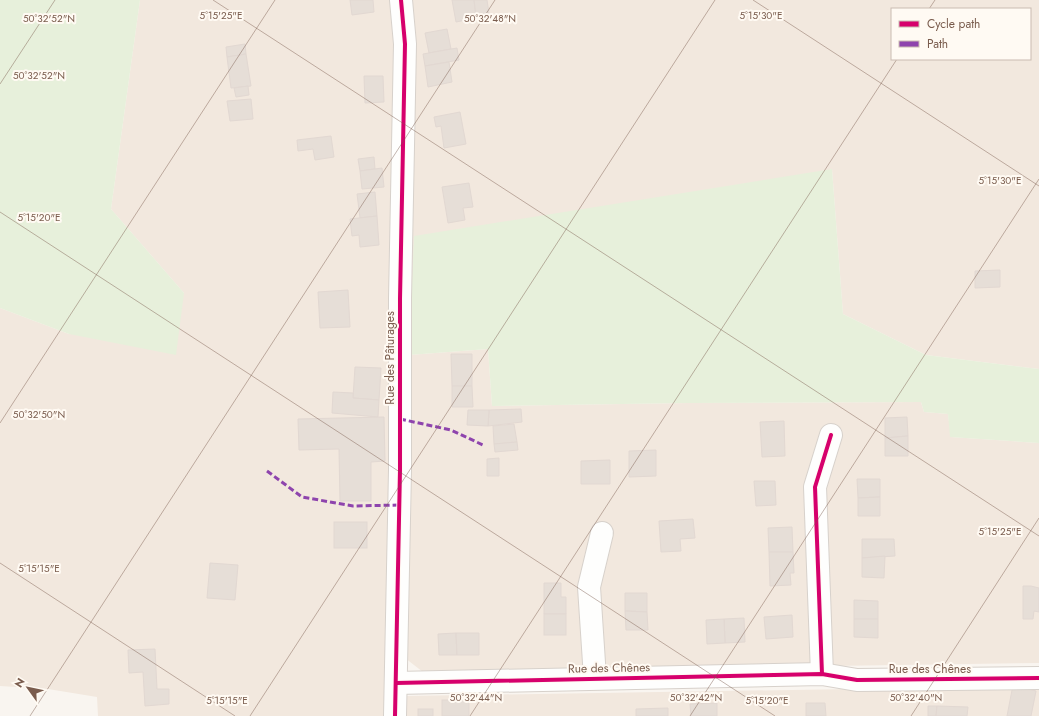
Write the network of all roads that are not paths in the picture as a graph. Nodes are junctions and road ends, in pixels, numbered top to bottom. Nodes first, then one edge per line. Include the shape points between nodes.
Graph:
1 (401, 0) edge
2 (831, 435) dead end
3 (602, 533) dead end
4 (822, 674) junction
5 (595, 678) junction
6 (1039, 678) edge
7 (396, 683) junction
8 (395, 716) edge

1 - 7 street, Rue des Pâturages via 405,44
2 - 4 street via 815,487
3 - 5 street, Rue des Chênes via 589,587
4 - 5 street, Rue des Chênes
4 - 6 street, Rue des Chênes via 857,680
5 - 7 street, Rue des Chênes
7 - 8 street, Rue des Pâturages

